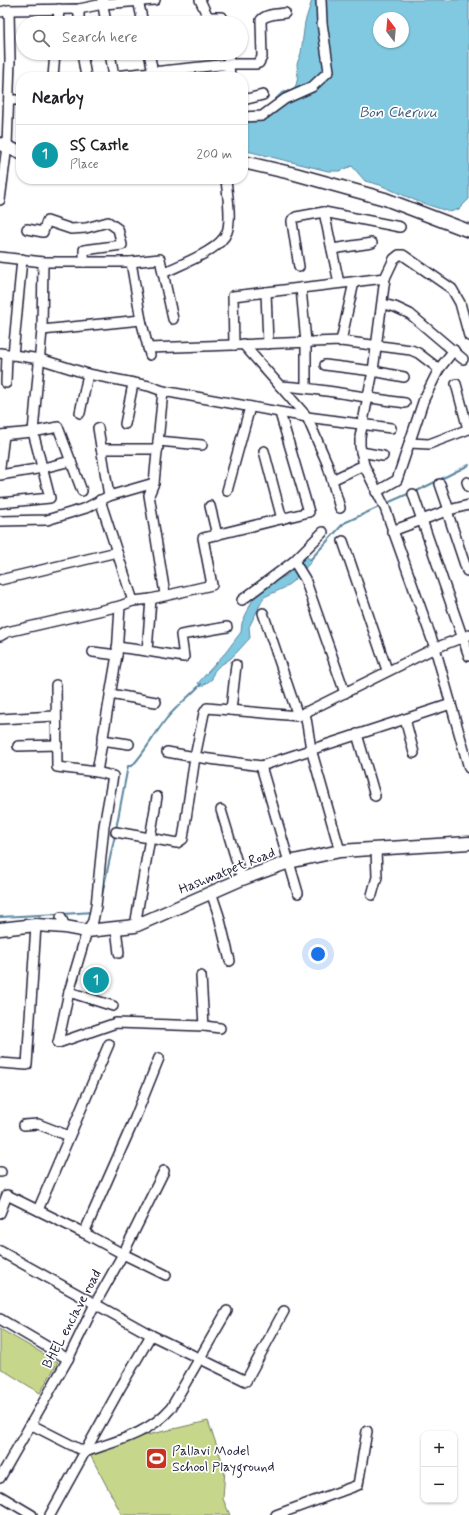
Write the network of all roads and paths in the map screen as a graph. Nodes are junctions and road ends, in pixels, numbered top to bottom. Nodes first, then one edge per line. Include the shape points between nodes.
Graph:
1 (150, 0) edge
2 (155, 0) edge
3 (200, 0) edge
4 (322, 0) edge
5 (138, 1) edge
6 (102, 2) edge
7 (59, 9) junction
8 (79, 9) junction
9 (9, 10) junction
10 (0, 12) edge
11 (285, 13) dead end
12 (58, 16) edge
13 (79, 16) edge
14 (105, 16) edge
15 (141, 16) edge
16 (207, 16) edge
17 (0, 60) edge
18 (10, 60) junction
19 (54, 60) edge
20 (83, 60) edge
21 (111, 60) edge
22 (150, 60) edge
23 (229, 60) edge
24 (229, 64) junction
25 (53, 72) edge
26 (85, 72) edge
27 (113, 72) edge
28 (153, 72) edge
29 (189, 72) edge
30 (230, 72) edge
31 (264, 95) dead end
32 (248, 99) edge
33 (9, 100) junction
34 (16, 100) edge
35 (248, 117) edge
36 (4, 145) edge
37 (16, 151) edge
38 (248, 163) edge
39 (226, 184) edge
40 (0, 200) edge
41 (324, 212) junction
42 (400, 227) dead end
43 (27, 229) dead end
44 (469, 231) edge
45 (372, 243) dead end
46 (332, 249) junction
47 (0, 258) edge
48 (22, 259) junction
49 (43, 262) junction
50 (84, 262) junction
51 (131, 262) junction
52 (299, 267) dead end
53 (163, 273) junction
54 (385, 278) junction
55 (354, 282) junction
56 (339, 283) junction
57 (301, 288) junction
58 (266, 292) junction
59 (382, 304) junction
60 (173, 319) dead end
61 (141, 320) junction
62 (42, 330) junction
63 (469, 336) edge
64 (341, 341) junction
65 (306, 342) junction
66 (238, 344) junction
67 (268, 344) junction
68 (377, 346) junction
69 (454, 350) junction
70 (7, 354) edge
71 (40, 359) junction
72 (463, 359) dead end
73 (325, 365) dead end
74 (439, 369) junction
75 (373, 371) junction
76 (88, 374) junction
77 (404, 378) dead end
78 (6, 383) dead end
79 (133, 384) junction
80 (456, 384) dead end
81 (280, 386) junction
82 (306, 387) junction
83 (163, 391) junction
84 (368, 398) junction
85 (405, 403) dead end
86 (250, 407) junction
87 (280, 413) junction
88 (80, 414) dead end
89 (307, 418) junction
90 (125, 424) dead end
91 (362, 425) junction
92 (98, 428) dead end
93 (391, 428) dead end
94 (469, 429) edge
95 (33, 432) junction
96 (2, 435) edge
97 (409, 443) junction
98 (158, 445) junction
99 (202, 445) dead end
100 (101, 449) junction
101 (264, 451) dead end
102 (361, 452) junction
103 (383, 456) dead end
104 (71, 461) junction
105 (364, 465) junction
106 (0, 467) edge
107 (43, 468) junction
108 (0, 475) edge
109 (332, 480) junction
110 (154, 483) junction
111 (440, 484) dead end
112 (82, 491) dead end
113 (227, 491) dead end
114 (414, 494) dead end
115 (109, 496) junction
116 (378, 496) junction
117 (100, 500) junction
118 (0, 503) edge
119 (469, 505) edge
120 (210, 506) dead end
121 (340, 508) dead end
122 (448, 510) junction
123 (282, 519) junction
124 (424, 520) junction
125 (0, 521) edge
126 (392, 531) junction
127 (323, 532) dead end
128 (217, 534) junction
129 (343, 541) dead end
130 (117, 552) junction
131 (294, 562) junction
132 (467, 571) dead end
133 (0, 580) edge
134 (165, 594) junction
135 (151, 599) junction
136 (242, 600) dead end
137 (133, 601) junction
138 (120, 606) junction
139 (263, 613) dead end
140 (226, 627) dead end
141 (0, 636) edge
142 (466, 637) edge
143 (435, 648) junction
144 (117, 651) junction
145 (147, 651) junction
146 (93, 652) dead end
147 (469, 656) edge
148 (236, 665) dead end
149 (387, 670) junction
150 (56, 685) dead end
151 (345, 692) junction
152 (110, 694) junction
153 (156, 702) dead end
154 (451, 704) junction
155 (231, 710) junction
156 (301, 714) junction
157 (55, 716) junction
158 (0, 719) edge
159 (405, 719) junction
160 (357, 734) junction
161 (102, 740) junction
162 (466, 743) edge
163 (129, 744) dead end
164 (56, 745) junction
165 (18, 746) dead end
166 (311, 749) junction
167 (167, 752) dead end
168 (414, 752) dead end
169 (195, 757) junction
170 (260, 766) junction
171 (469, 768) edge
172 (97, 772) junction
173 (375, 796) dead end
174 (157, 797) dead end
175 (221, 810) dead end
176 (116, 832) dead end
177 (150, 838) junction
178 (469, 843) edge
179 (376, 849) junction
180 (340, 851) junction
181 (290, 862) junction
182 (242, 879) junction
183 (211, 892) junction
184 (298, 893) dead end
185 (372, 895) dead end
186 (36, 925) junction
187 (90, 926) junction
188 (135, 926) junction
189 (116, 928) junction
190 (0, 929) edge
191 (119, 953) dead end
192 (230, 960) dead end
193 (201, 976) dead end
194 (69, 992) junction
195 (113, 1006) dead end
196 (204, 1026) junction
197 (220, 1028) dead end
198 (109, 1044) dead end
199 (159, 1058) dead end
200 (0, 1063) edge
201 (24, 1125) dead end
202 (69, 1136) junction
203 (164, 1171) dead end
204 (38, 1210) junction
205 (0, 1213) edge
206 (84, 1232) junction
207 (0, 1251) edge
208 (123, 1254) junction
209 (166, 1275) dead end
210 (95, 1304) junction
211 (227, 1311) dead end
212 (284, 1311) dead end
213 (0, 1319) edge
214 (151, 1335) junction
215 (68, 1359) junction
216 (200, 1359) junction
217 (30, 1424) junction
218 (367, 1431) dead end
219 (85, 1452) junction
220 (3, 1466) edge
221 (0, 1478) edge
222 (0, 1496) edge
223 (32, 1515) edge
224 (50, 1515) edge
225 (276, 1515) edge

1 - 2 street
1 - 5 street
3 - 16 street
4 - 35 street via 322,23 329,71 312,87 285,99 262,116
5 - 6 street
5 - 15 street
6 - 8 street
6 - 14 street
7 - 8 street
7 - 9 street
7 - 12 street
8 - 13 street
9 - 10 street
9 - 18 street
11 - 24 street via 267,16 261,20 262,57 259,63
17 - 18 street
18 - 33 street
19 - 25 street
20 - 26 street
21 - 27 street
22 - 28 street
23 - 24 street
24 - 29 street
24 - 30 street
31 - 32 street
33 - 34 street
33 - 36 street
36 - 37 main road
36 - 40 street
38 - 44 main road via 385,198
39 - 53 street via 229,220 227,232 221,241 209,251
41 - 42 street
41 - 46 street
41 - 52 street via 292,220
43 - 50 street via 43,232 47,221 71,229 108,222 118,229 122,245 84,250
45 - 46 street
46 - 56 street
47 - 48 street
48 - 49 street
48 - 70 street
49 - 50 street
49 - 62 street
50 - 51 street
51 - 53 street via 160,260
51 - 61 street
53 - 60 street
54 - 55 street
54 - 59 street
54 - 63 street via 394,259 399,255 404,255 430,272 456,295
55 - 56 street
55 - 64 street
56 - 57 street
57 - 58 street
57 - 65 street
58 - 66 street via 233,296
58 - 67 street
59 - 68 street
59 - 69 street via 410,314
61 - 62 street
61 - 66 street via 149,351
62 - 71 street
64 - 65 street
64 - 68 street
65 - 67 street
65 - 82 street
66 - 67 street
66 - 81 street
68 - 74 street via 411,350
68 - 75 street
69 - 72 street
69 - 74 street
70 - 71 street
70 - 78 street
71 - 76 street
71 - 95 street
73 - 75 street
74 - 97 street via 424,400
75 - 77 street
75 - 84 street
76 - 79 street
76 - 88 street
79 - 83 street
79 - 90 street
80 - 94 street
81 - 82 street
81 - 89 street
82 - 84 street
83 - 86 street
83 - 98 street
84 - 85 street
84 - 91 street
86 - 87 street
86 - 113 street
87 - 89 street
87 - 123 street via 310,512
89 - 91 street
89 - 109 street
91 - 93 street
91 - 102 street
92 - 100 street
94 - 97 street via 429,444
95 - 96 street
95 - 104 street via 58,427
95 - 107 street
96 - 106 street
97 - 116 street via 397,480
98 - 99 street
98 - 100 street
98 - 110 street
100 - 115 street
101 - 123 street
102 - 103 street
102 - 105 street
104 - 107 street
104 - 112 street
105 - 109 street
105 - 116 street
107 - 108 street
107 - 118 street via 50,498
109 - 121 street
110 - 115 street
110 - 134 street via 149,496
111 - 122 street
114 - 124 street
115 - 117 street
116 - 126 street via 385,508
117 - 125 street via 86,508 46,520
117 - 130 street
119 - 122 street
120 - 128 street
122 - 124 street
122 - 132 street
123 - 128 street
124 - 126 street
124 - 142 street
126 - 143 street
127 - 131 street
128 - 134 street via 203,538 212,585
129 - 149 street
130 - 133 street
130 - 137 street
131 - 136 street
131 - 151 street via 305,579
134 - 135 street
135 - 137 street
135 - 145 street
137 - 138 street
138 - 141 street via 7,632
138 - 144 street
139 - 156 street
140 - 145 street via 181,635 184,657
142 - 143 street
142 - 147 street
143 - 149 street
143 - 154 street
144 - 145 street
144 - 146 street
144 - 152 street
148 - 155 street
149 - 151 street
150 - 157 street
151 - 156 street
152 - 153 street
152 - 161 street
154 - 159 street
154 - 162 street
155 - 156 street
155 - 169 street via 207,708
156 - 166 street
157 - 158 street
157 - 164 street
159 - 160 street
159 - 168 street
160 - 166 street
160 - 173 street
161 - 163 street
161 - 172 street
162 - 171 street
164 - 165 street
164 - 172 street via 57,767
166 - 170 street
166 - 180 street
167 - 169 street
169 - 170 street
169 - 177 street via 183,839 177,843
170 - 181 street
172 - 187 street via 113,776 104,826 96,906
174 - 177 street
175 - 182 street
176 - 177 street
177 - 188 street
178 - 179 main road, Hashmatpet Road
179 - 180 main road, Hashmatpet Road
179 - 185 street via 377,876
180 - 181 main road, Hashmatpet Road
181 - 182 main road, Hashmatpet Road
181 - 184 street
182 - 183 main road, Hashmatpet Road
183 - 188 main road, Hashmatpet Road
183 - 192 street
186 - 187 main road, Hashmatpet Road via 63,922
186 - 190 main road, Hashmatpet Road
186 - 200 street via 27,1064
187 - 189 main road, Hashmatpet Road
187 - 194 street
188 - 189 main road, Hashmatpet Road
189 - 191 street
193 - 196 street
194 - 195 street
194 - 196 street via 58,1043 116,1023
196 - 197 street
198 - 202 street
199 - 206 street
201 - 202 street via 38,1124
202 - 204 street
203 - 208 street, BHEL enclave road
204 - 205 street via 7,1195
204 - 206 street
206 - 208 street
207 - 210 street
208 - 209 street
208 - 210 street, BHEL enclave road
210 - 214 street
210 - 215 street, BHEL enclave road
211 - 216 street
212 - 216 street via 246,1381
213 - 215 street
214 - 216 street
214 - 219 street
215 - 217 street, BHEL enclave road
216 - 219 street via 171,1408 157,1422 130,1436
217 - 219 street
217 - 220 street, BHEL enclave road
218 - 225 street via 358,1485
219 - 224 street
220 - 221 street, BHEL enclave road
222 - 223 street

